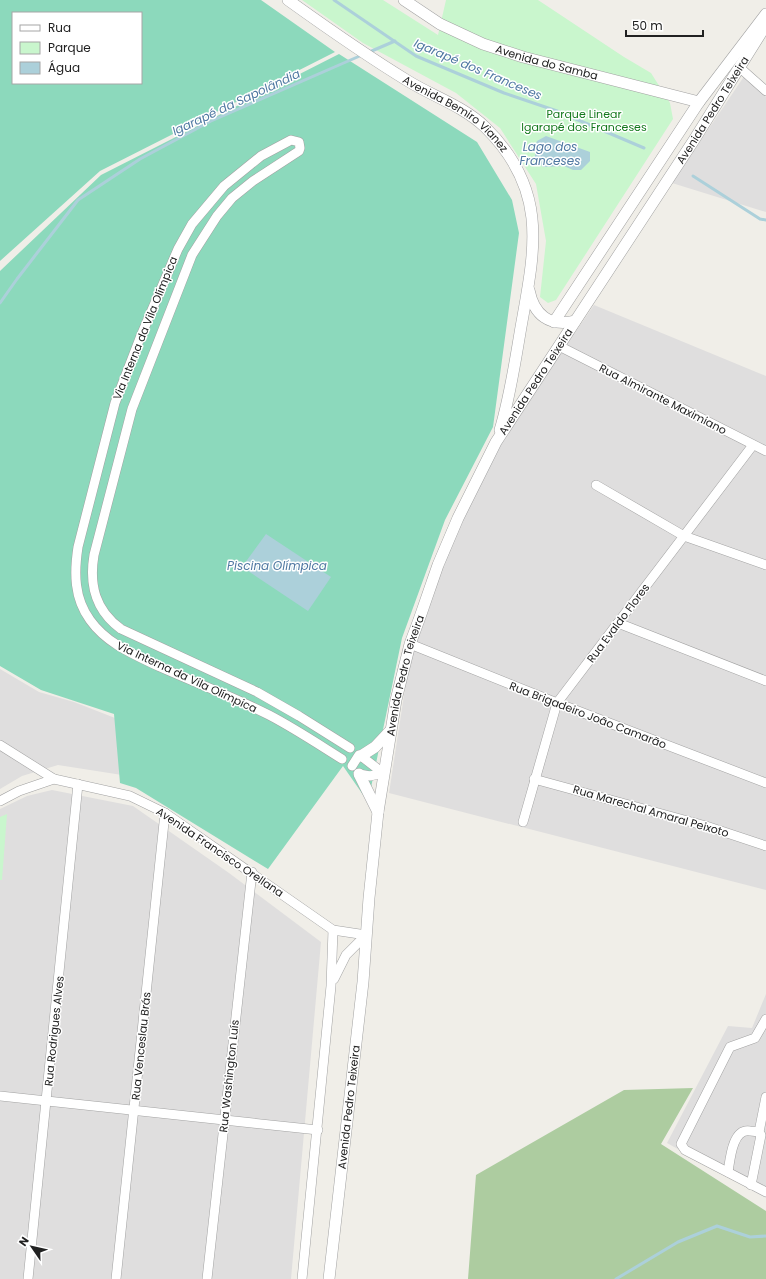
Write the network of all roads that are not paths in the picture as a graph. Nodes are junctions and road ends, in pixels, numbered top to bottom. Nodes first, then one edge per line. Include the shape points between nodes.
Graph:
1 (288, 0) edge
2 (404, 0) edge
3 (766, 14) edge
4 (766, 25) edge
5 (740, 67) junction
6 (766, 91) edge
7 (699, 102) junction
8 (687, 119) junction
9 (694, 140) junction
10 (178, 249) junction
11 (192, 255) junction
12 (528, 285) junction
13 (575, 321) junction
14 (554, 322) junction
15 (140, 338) junction
16 (157, 344) junction
17 (559, 346) junction
18 (496, 442) junction
19 (753, 445) junction
20 (766, 451) edge
21 (100, 460) junction
22 (117, 465) junction
23 (596, 485) dead end
24 (87, 514) junction
25 (103, 519) junction
26 (684, 536) junction
27 (766, 565) edge
28 (618, 623) junction
29 (410, 644) junction
30 (766, 681) edge
31 (274, 701) junction
32 (557, 703) junction
33 (269, 715) junction
34 (390, 730) junction
35 (0, 745) edge
36 (350, 748) dead end
37 (360, 755) junction
38 (342, 759) dead end
39 (355, 770) junction
40 (383, 773) junction
41 (54, 779) junction
42 (534, 779) junction
43 (766, 783) edge
44 (78, 784) junction
45 (0, 801) edge
46 (378, 812) junction
47 (165, 813) junction
48 (523, 822) dead end
49 (766, 846) edge
50 (252, 872) junction
51 (333, 930) junction
52 (366, 935) junction
53 (331, 986) junction
54 (766, 1019) edge
55 (0, 1096) edge
56 (766, 1097) edge
57 (47, 1102) junction
58 (134, 1111) junction
59 (224, 1120) junction
60 (318, 1130) junction
61 (759, 1132) junction
62 (728, 1172) junction
63 (751, 1185) junction
64 (766, 1192) edge
65 (28, 1279) edge
66 (116, 1279) edge
67 (207, 1279) edge
68 (302, 1279) edge
69 (329, 1279) edge

1 - 12 street, Avenida Bemiro Vianez via 395,73 458,106 499,142 510,157 527,193 532,214 534,234
2 - 7 street, Avenida do Samba via 440,24 483,44 523,57
3 - 7 street, Avenida Pedro Teixeira
4 - 5 street, Avenida Pedro Teixeira
5 - 6 street
5 - 9 street, Avenida Pedro Teixeira
7 - 8 street, Avenida Pedro Teixeira
8 - 9 street via 692,126
8 - 14 street, Avenida Pedro Teixeira
9 - 13 street, Avenida Pedro Teixeira
10 - 11 street
10 - 11 street, Via Interna da Vila Olímpica via 192,224 224,186 261,156 284,142 299,142 300,148 295,154 232,198
10 - 15 street, Via Interna da Vila Olímpica
11 - 16 street, Via Interna da Vila Olímpica
12 - 14 street, Avenida Bemiro Vianez via 535,307 543,316
12 - 18 street, Avenida Bemiro Vianez via 511,387
13 - 14 street
13 - 17 street, Avenida Pedro Teixeira
15 - 16 street
15 - 21 street, Via Interna da Vila Olímpica via 115,403
16 - 22 street, Via Interna da Vila Olímpica via 132,409
17 - 18 street, Avenida Pedro Teixeira
17 - 19 street, Rua Almirante Maximiano
18 - 29 street, Avenida Pedro Teixeira via 458,518
19 - 20 street, Rua Almirante Maximiano
19 - 26 street, Rua Evaldo Flores
21 - 22 street
21 - 24 street, Via Interna da Vila Olímpica
22 - 25 street, Via Interna da Vila Olímpica
23 - 26 street
24 - 25 street
24 - 33 street, Via Interna da Vila Olímpica via 75,571 77,591 87,615 99,631 136,655
25 - 31 street, Via Interna da Vila Olímpica via 91,571 92,588 98,604 112,622 130,635
26 - 27 street
26 - 28 street, Rua Evaldo Flores
28 - 30 street
28 - 32 street, Rua Evaldo Flores
29 - 32 street, Rua Brigadeiro João Camarão
29 - 34 street, Avenida Pedro Teixeira
31 - 33 street
31 - 36 street, Via Interna da Vila Olímpica
32 - 42 street, Rua Evaldo Flores
32 - 43 street, Rua Brigadeiro João Camarão
33 - 38 street, Via Interna da Vila Olímpica
34 - 37 street via 375,747
34 - 40 street, Avenida Pedro Teixeira
35 - 41 street
37 - 39 street
37 - 40 street
39 - 40 street via 370,776
39 - 46 street
40 - 46 street, Avenida Pedro Teixeira
41 - 44 street, Avenida Francisco Orellana
41 - 45 street
42 - 48 street, Rua Evaldo Flores
42 - 49 street, Rua Marechal Amaral Peixoto via 706,826
44 - 47 street, Avenida Francisco Orellana via 130,796
44 - 57 street, Rua Rodrigues Alves
46 - 52 street, Avenida Pedro Teixeira
47 - 50 street, Avenida Francisco Orellana
47 - 58 street, Rua Venceslau Brás
50 - 51 street, Avenida Francisco Orellana
50 - 59 street, Rua Washington Luís
51 - 52 street, Avenida Francisco Orellana
51 - 53 street
52 - 53 street via 346,955
52 - 69 street, Avenida Pedro Teixeira via 363,982
53 - 60 street
54 - 62 street via 755,1038 730,1047 681,1144 685,1150
55 - 57 street
56 - 61 street
57 - 58 street
57 - 65 street, Rua Rodrigues Alves
58 - 59 street
58 - 66 street, Rua Venceslau Brás
59 - 60 street
59 - 67 street, Rua Washington Luís
60 - 68 street
61 - 62 street via 747,1130 739,1134
61 - 63 street via 761,1136
62 - 63 street
63 - 64 street

